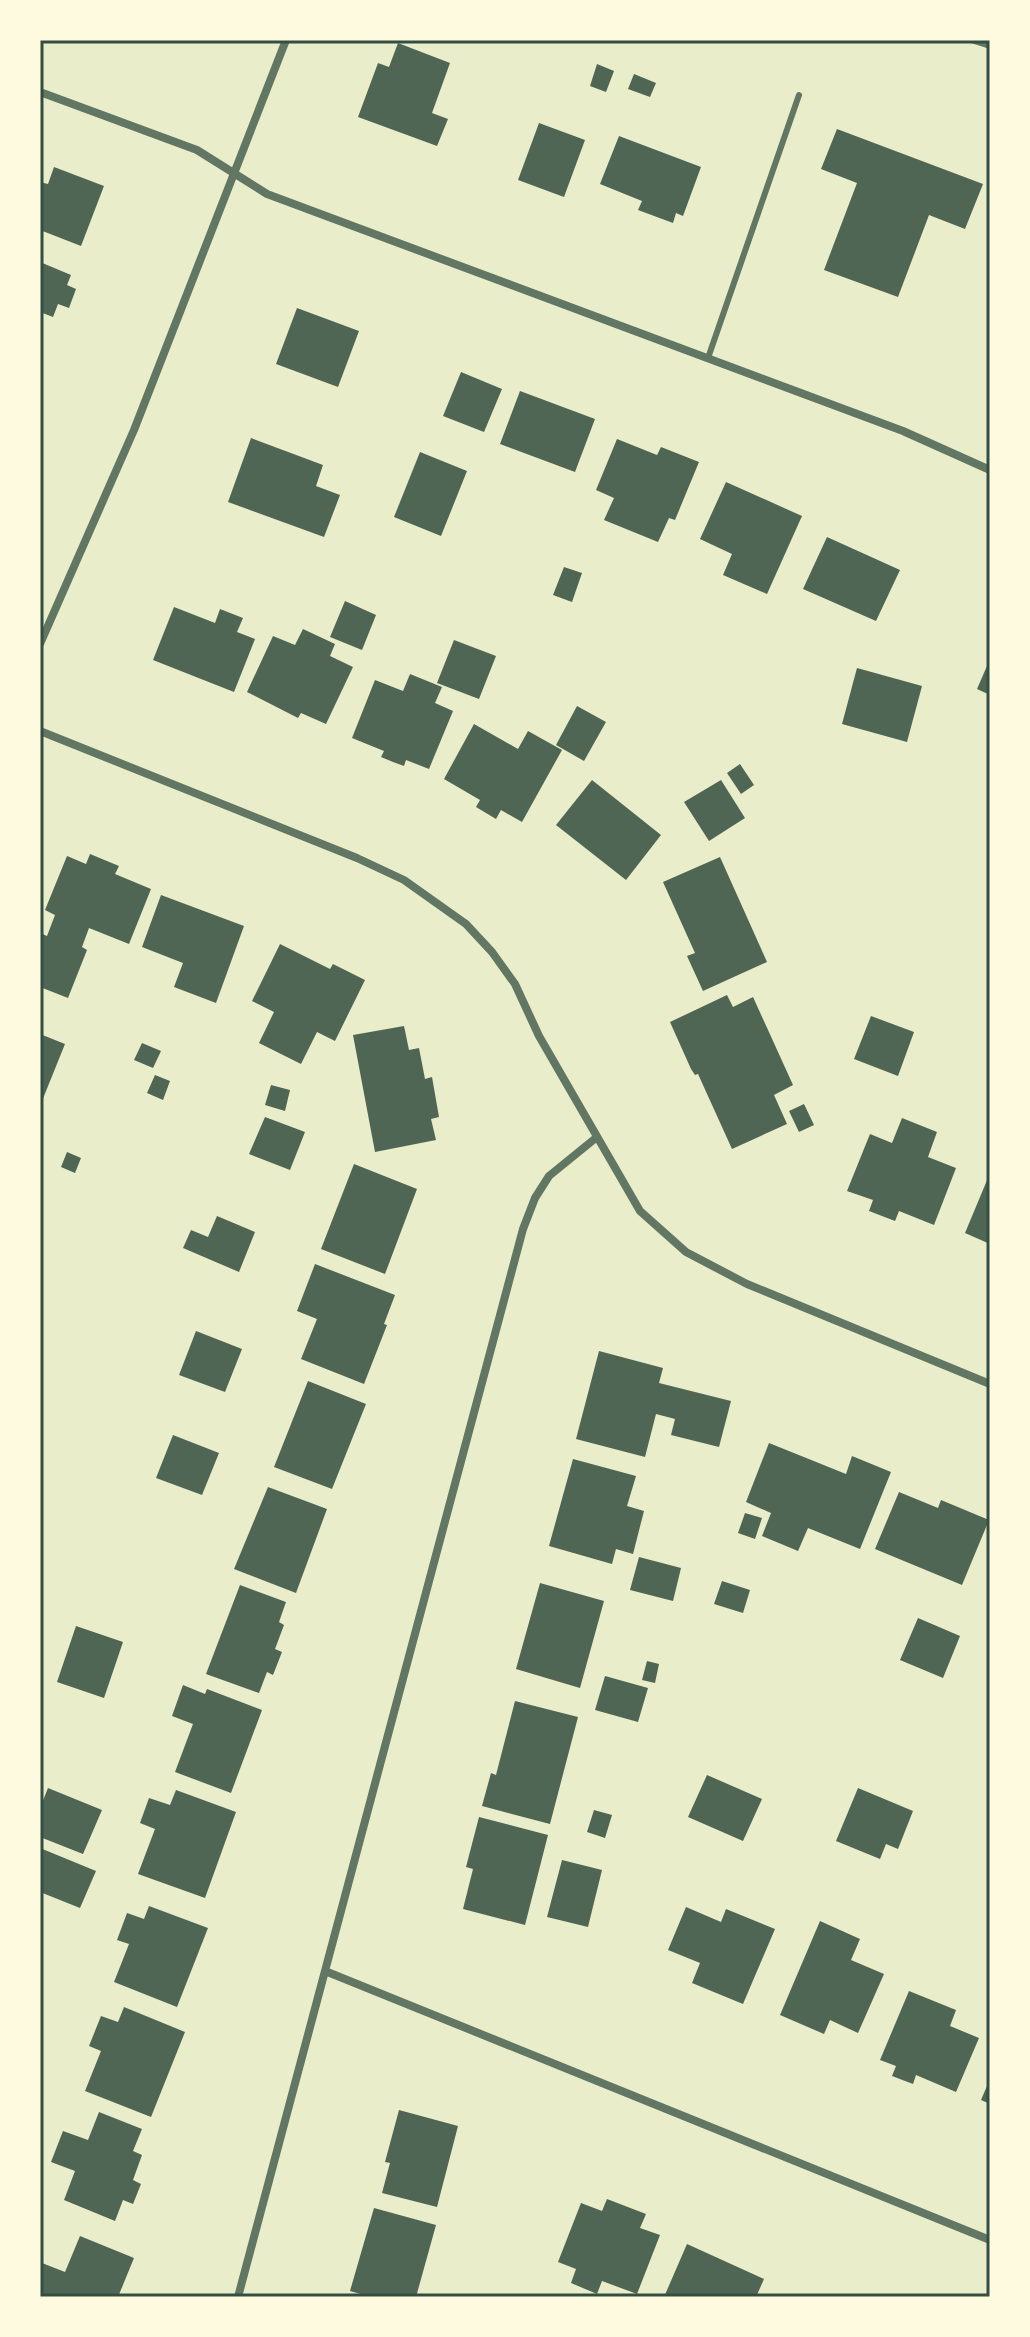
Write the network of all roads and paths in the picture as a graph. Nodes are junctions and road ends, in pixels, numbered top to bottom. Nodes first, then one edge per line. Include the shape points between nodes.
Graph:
1 (286, 40) edge
2 (971, 40) edge
3 (990, 46) edge
4 (40, 92) edge
5 (799, 95) dead end
6 (234, 174) junction
7 (708, 358) junction
8 (990, 470) edge
9 (40, 644) edge
10 (40, 731) edge
11 (597, 1137) junction
12 (990, 1384) edge
13 (325, 1971) junction
14 (990, 2240) edge
15 (238, 2297) edge

1 - 6 street
2 - 3 lane
4 - 6 street via 197,150
5 - 7 lane
6 - 7 street via 267,194
6 - 9 street via 134,430
7 - 8 street via 903,431
10 - 11 street via 357,858 404,880 466,924 515,984
11 - 12 street via 640,1211 686,1252 747,1284
11 - 13 street via 549,1176 523,1229
13 - 14 street
13 - 15 street

